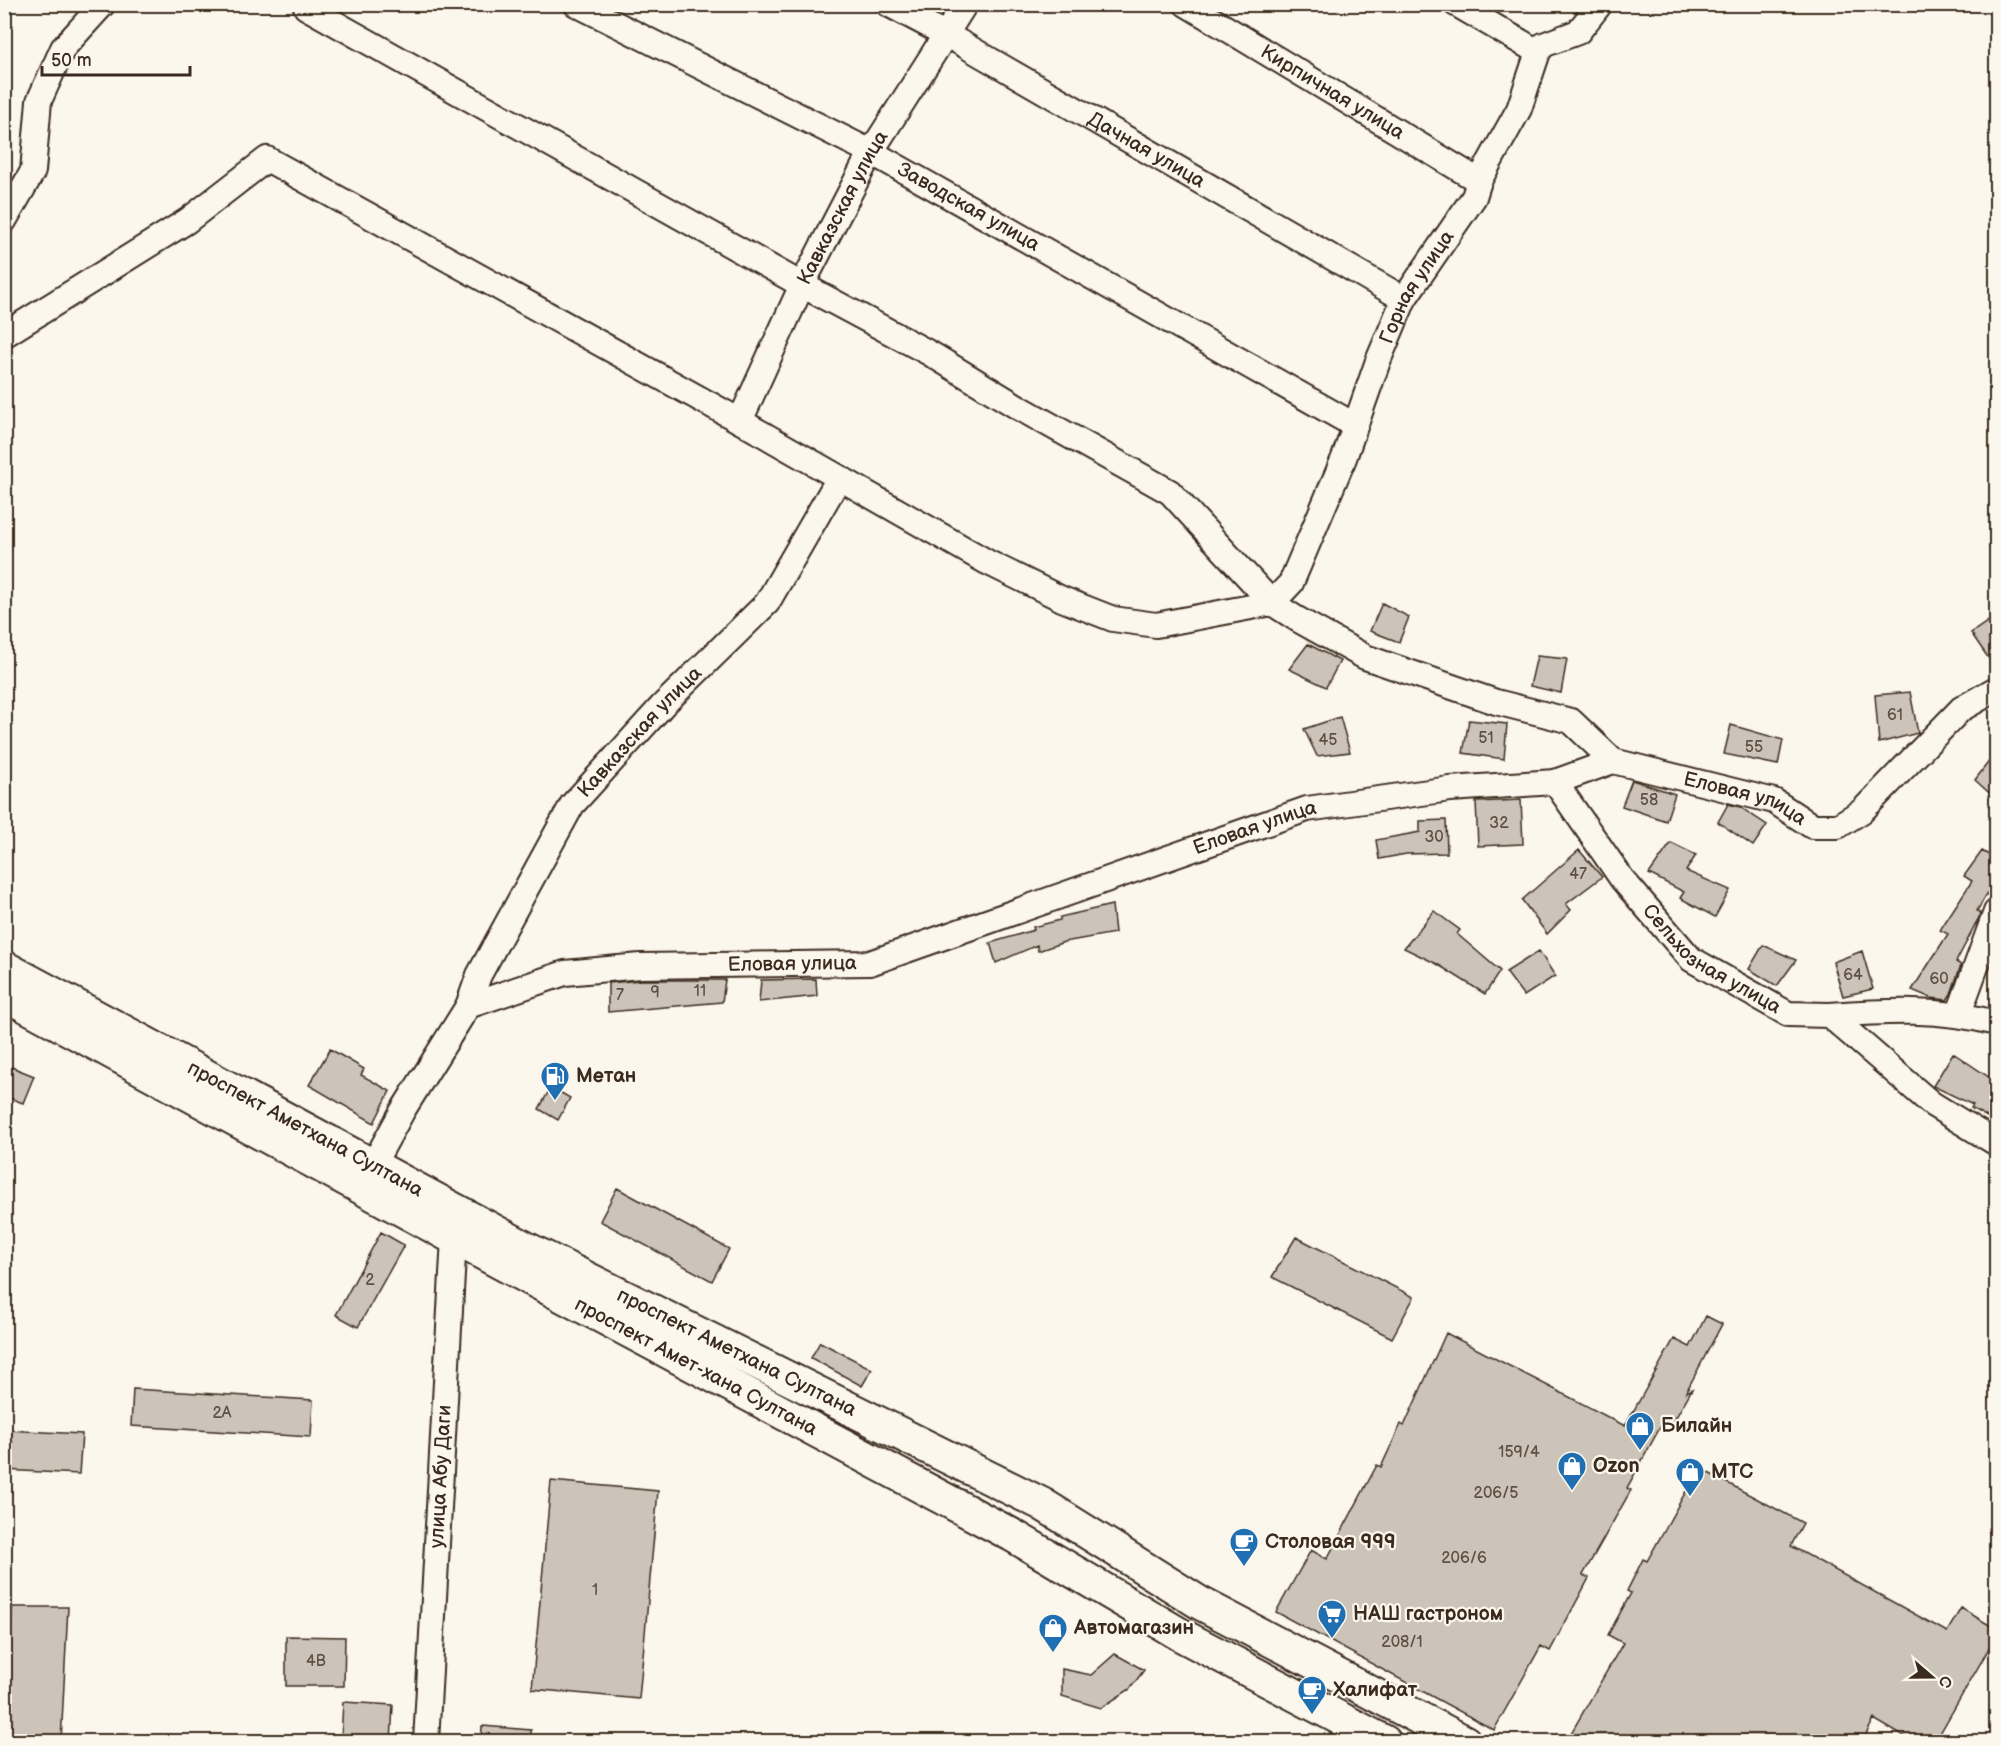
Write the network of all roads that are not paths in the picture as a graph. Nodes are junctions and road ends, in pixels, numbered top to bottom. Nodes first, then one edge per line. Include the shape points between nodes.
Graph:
1 (103, 4) edge
2 (576, 4) edge
3 (888, 4) edge
4 (965, 4) edge
5 (1186, 4) edge
6 (1456, 4) edge
7 (1600, 4) edge
8 (306, 7) dead end
9 (947, 35) junction
10 (1538, 52) junction
11 (871, 152) junction
12 (1479, 181) junction
13 (4, 221) edge
14 (802, 285) junction
15 (1404, 299) junction
16 (4, 335) edge
17 (740, 421) junction
18 (1354, 425) junction
19 (839, 478) junction
20 (1272, 603) junction
21 (1996, 689) edge
22 (1613, 761) junction
23 (1555, 782) junction
24 (1996, 912) edge
25 (4, 967) edge
26 (4, 994) edge
27 (468, 1006) junction
28 (1959, 1013) junction
29 (1829, 1015) junction
30 (1996, 1023) edge
31 (1996, 1143) edge
32 (367, 1177) junction
33 (464, 1229) junction
34 (426, 1742) edge
35 (1385, 1742) edge
36 (1465, 1742) edge

1 - 13 street via 63,48 39,101 33,171
2 - 11 street, Заводская улица
3 - 9 street, Дачная улица
4 - 9 street, Кавказская улица
5 - 12 street, Кирпичная улица
6 - 10 street
7 - 10 street via 1578,32 1543,45
8 - 14 street
9 - 11 street, Кавказская улица
9 - 15 street, Дачная улица
10 - 12 street, Горная улица via 1518,109
11 - 14 street, Кавказская улица
11 - 18 street, Заводская улица
12 - 15 street, Горная улица via 1474,197
14 - 17 street, Кавказская улица
14 - 20 street via 931,354 1170,492
15 - 18 street, Горная улица
16 - 17 street via 188,221 267,159
17 - 19 street
18 - 20 street, Горная улица via 1292,583
19 - 20 street via 987,562 1113,619 1156,625
19 - 27 street, Кавказская улица via 767,603 663,705 572,805 479,975
20 - 22 street via 1365,657 1496,702 1571,721
21 - 22 street, Еловая улица via 1961,709 1862,811 1838,826 1812,826 1774,801
22 - 23 street, Еловая улица
23 - 27 street, Еловая улица via 1450,789 1307,809 870,963 640,966 565,973
23 - 29 street, Сельхозная улица via 1622,879 1691,959 1788,1014
24 - 28 street
25 - 32 main road, проспект Аметхана Султана
26 - 32 main road, проспект Амет-хана Султана
27 - 32 street, Кавказская улица via 403,1110
28 - 29 street, Сельхозная улица
28 - 30 street, Сельхозная улица
29 - 31 street via 1932,1104
32 - 33 main road, проспект Амет-хана Султана
33 - 34 street, улица Абу Даги
33 - 35 main road, проспект Амет-хана Султана via 1012,1534 1181,1635
33 - 36 main road, проспект Аметхана Султана via 537,1254 1042,1504 1200,1603

